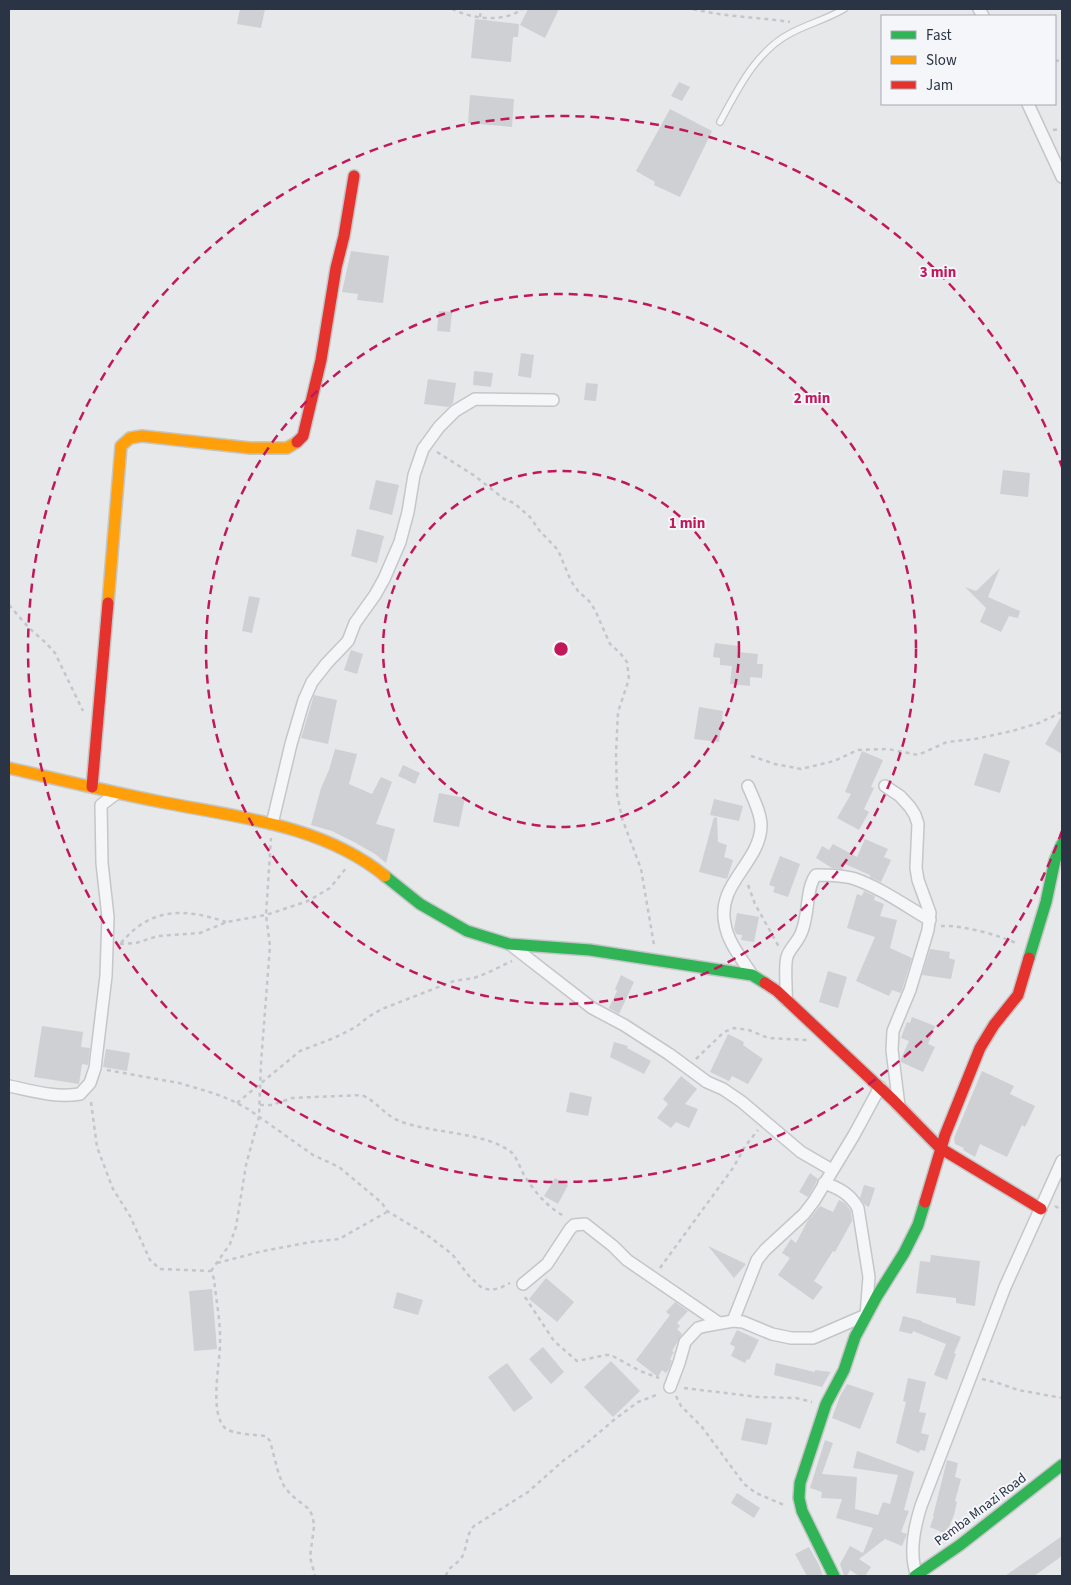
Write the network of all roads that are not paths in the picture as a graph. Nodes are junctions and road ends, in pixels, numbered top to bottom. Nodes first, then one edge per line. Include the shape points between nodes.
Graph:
1 (844, 9) edge
2 (1028, 105) edge
3 (720, 122) dead end
4 (354, 176) dead end
5 (1062, 177) edge
6 (553, 400) dead end
7 (9, 768) edge
8 (92, 786) junction
9 (748, 786) dead end
10 (885, 786) dead end
11 (117, 793) junction
12 (272, 824) junction
13 (1062, 844) edge
14 (929, 925) junction
15 (509, 944) junction
16 (752, 975) junction
17 (786, 1000) junction
18 (9, 1086) edge
19 (880, 1087) junction
20 (899, 1106) junction
21 (940, 1148) junction
22 (1062, 1162) edge
23 (832, 1170) junction
24 (824, 1183) junction
25 (1041, 1209) junction
26 (523, 1284) road end
27 (866, 1315) junction
28 (733, 1321) junction
29 (718, 1322) junction
30 (671, 1389) road end
31 (1062, 1465) edge
32 (834, 1576) edge
33 (916, 1576) edge

1 - 3 lane via 776,42 755,64
2 - 5 street
4 - 8 street via 321,360 303,436 287,448 250,448 142,436 130,438 121,446
6 - 12 street via 475,399 455,411 423,449 400,542 384,579 355,623 348,641 317,675 304,700 290,744
7 - 8 street
8 - 11 street
9 - 16 street via 761,826 754,849 726,898 724,923 734,947
10 - 14 street via 910,807 918,824 916,868 920,889 930,912
11 - 12 street
11 - 18 street via 101,805 107,953 95,1068 90,1082 80,1094 66,1096
12 - 15 street via 329,841 360,856 420,904 467,931
13 - 21 street via 1018,995 980,1048
14 - 17 street via 884,894 856,880 816,875 810,884 802,931 786,959
14 - 20 street via 910,990 893,1031 892,1050
15 - 16 street via 590,950
15 - 23 street via 592,1008 723,1089 801,1152
16 - 17 street
17 - 19 street
19 - 20 street
19 - 23 street
20 - 21 street
21 - 25 street
21 - 27 street via 918,1225
22 - 25 street
23 - 24 street
24 - 27 street via 846,1194 858,1208 869,1277
24 - 28 street via 804,1214 757,1260
25 - 33 street via 1005,1287 921,1506 913,1542
26 - 29 street via 547,1264 570,1229 579,1223 585,1224 627,1260
27 - 28 street via 813,1338 790,1338
27 - 32 street via 826,1404 800,1483 802,1511
28 - 29 street
29 - 30 street via 698,1328 685,1342
31 - 33 street, Pemba Mnazi Road

